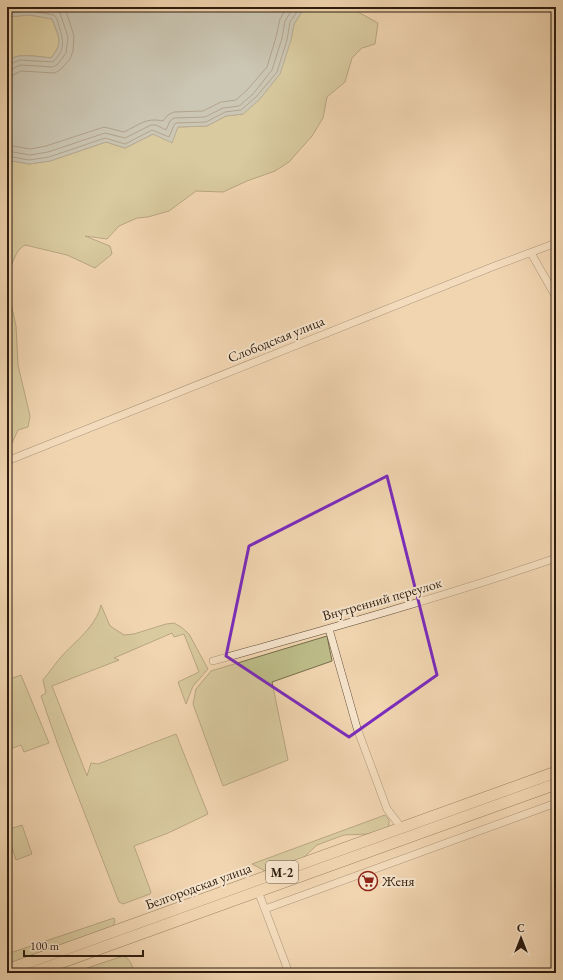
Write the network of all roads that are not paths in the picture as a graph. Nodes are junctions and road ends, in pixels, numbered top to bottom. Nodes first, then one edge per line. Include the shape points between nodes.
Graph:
1 (556, 243) edge
2 (531, 253) junction
3 (556, 297) edge
4 (7, 461) edge
5 (556, 558) edge
6 (329, 629) junction
7 (213, 661) dead end
8 (556, 772) edge
9 (556, 784) edge
10 (556, 803) edge
11 (401, 827) junction
12 (258, 892) junction
13 (265, 910) junction
14 (7, 970) edge
15 (32, 973) edge
16 (289, 973) edge

1 - 2 street, Слободская улица
2 - 3 street
2 - 4 street, Слободская улица
5 - 6 street, Внутренний переулок
6 - 7 street, Внутренний переулок
6 - 11 street via 357,728 387,809
8 - 11 main road, Белгородская улица / М-2
9 - 12 main road, Белгородская улица / М-2
10 - 13 street
11 - 14 main road, Белгородская улица / М-2
12 - 13 street
12 - 15 main road, Белгородская улица / М-2
13 - 16 street

